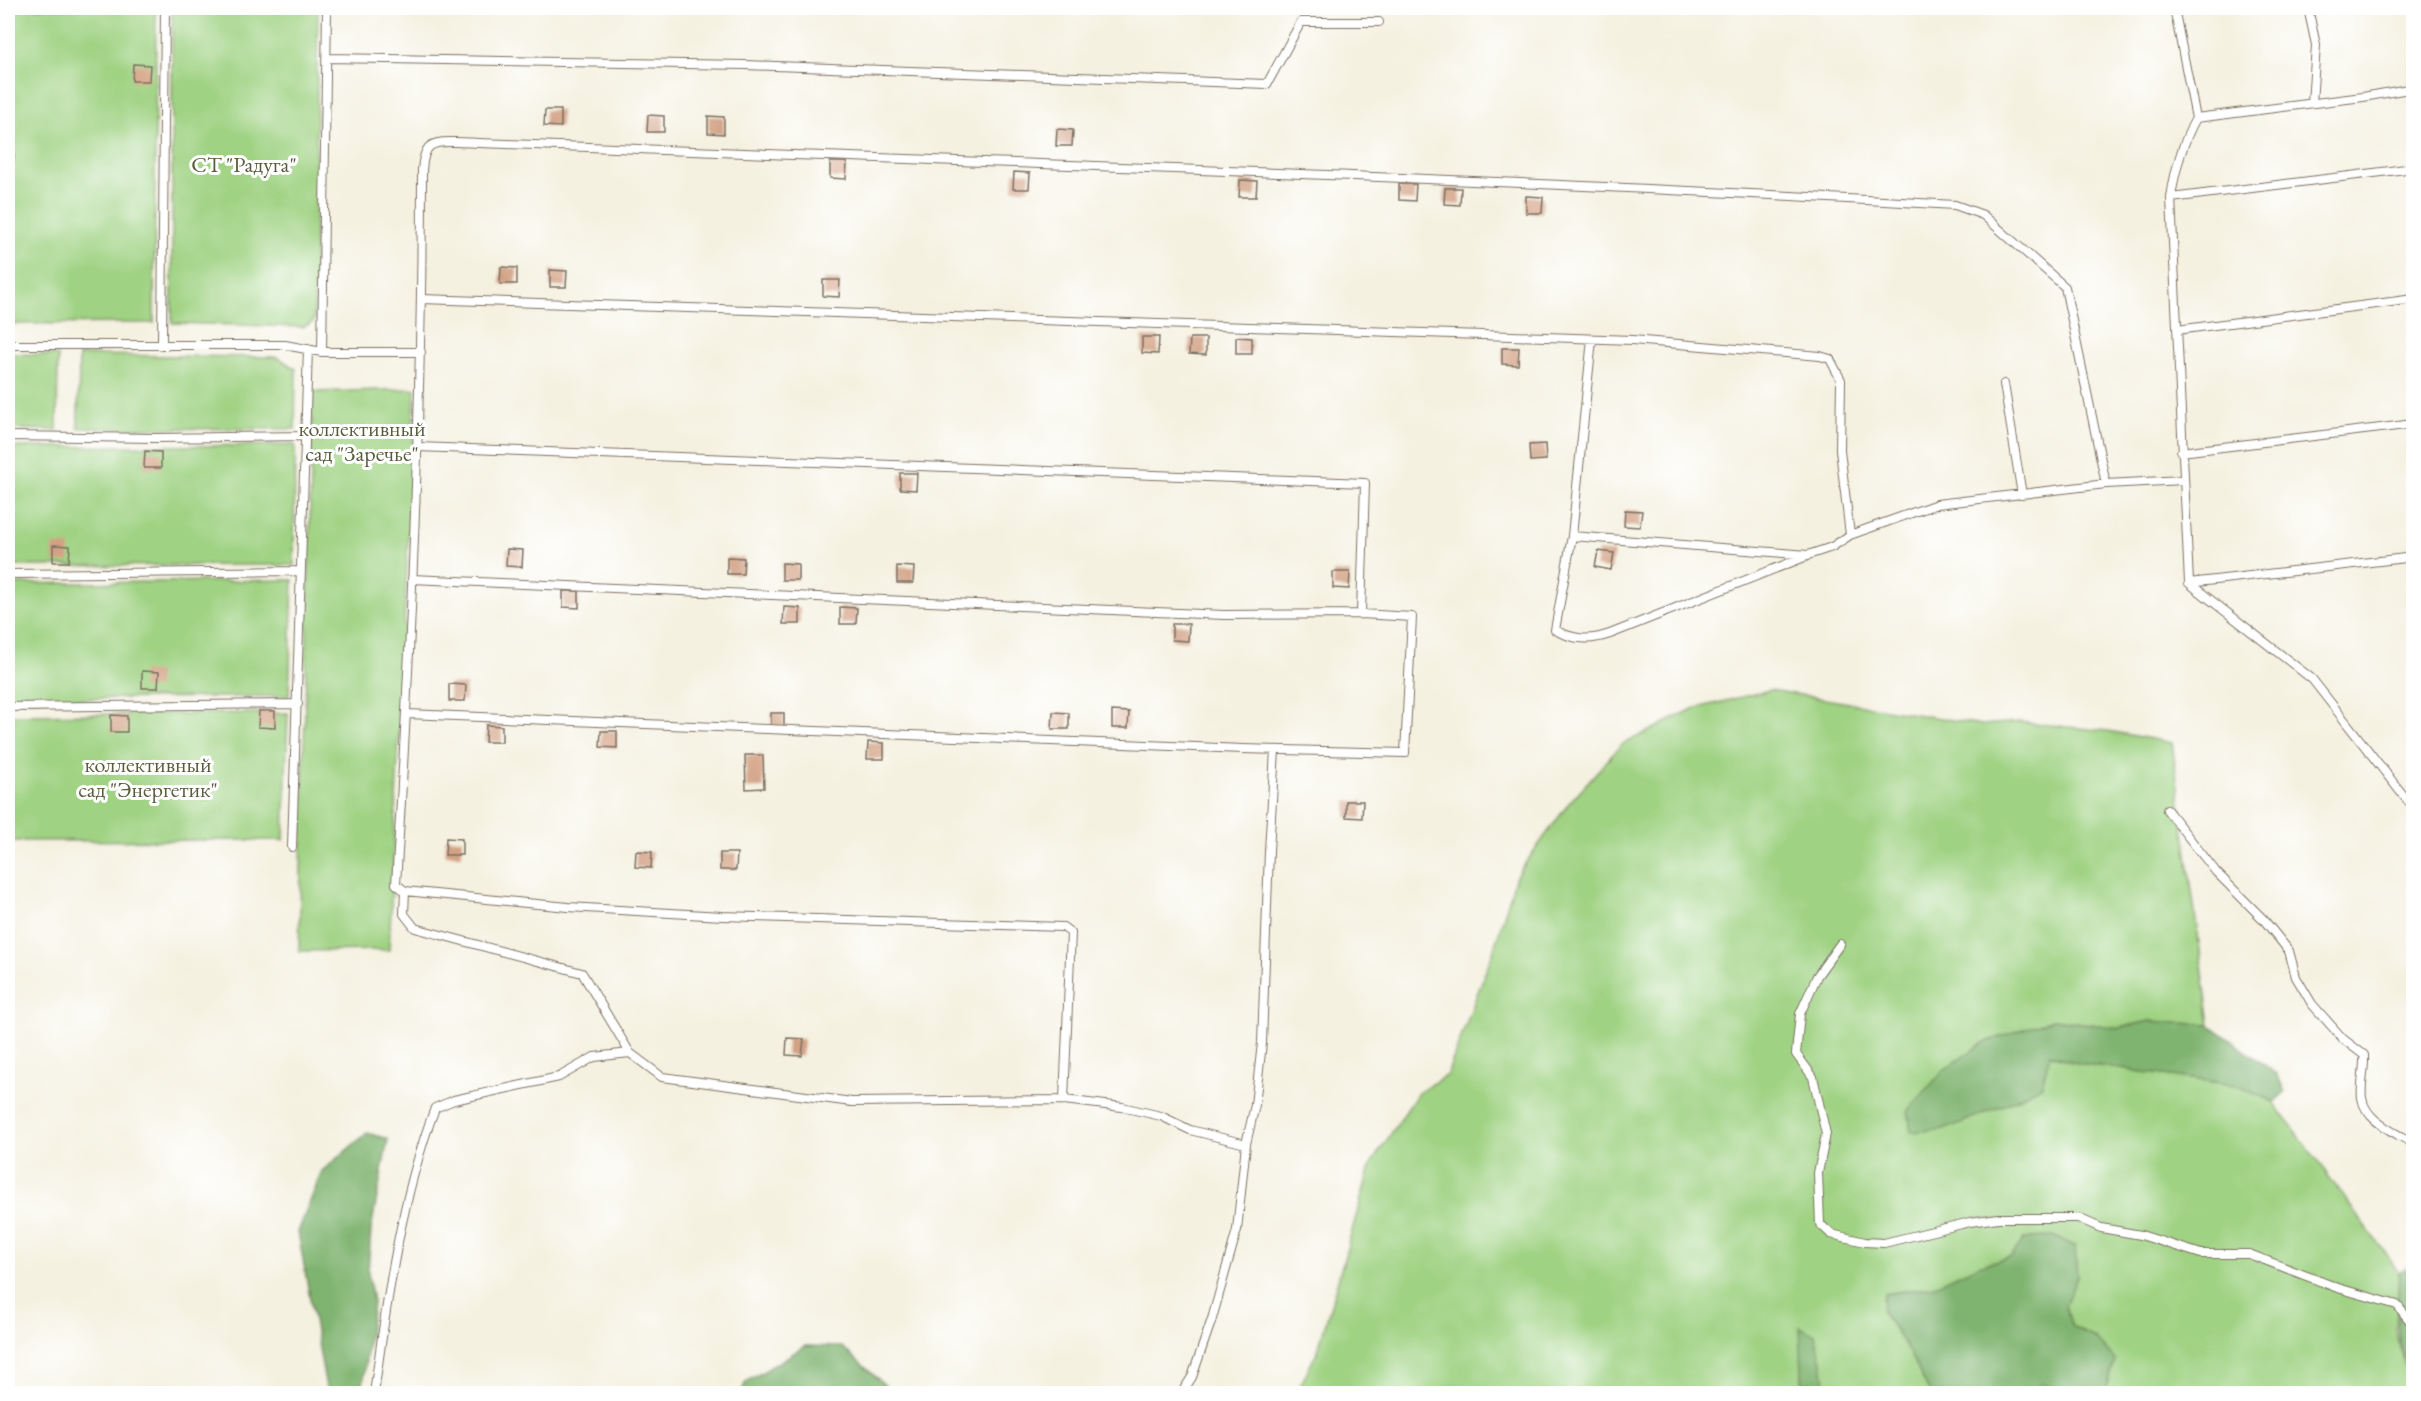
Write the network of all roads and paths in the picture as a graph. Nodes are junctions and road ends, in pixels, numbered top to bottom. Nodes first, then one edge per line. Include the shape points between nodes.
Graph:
1 (165, 8) edge
2 (327, 8) edge
3 (2174, 8) edge
4 (2308, 8) edge
5 (1379, 22) dead end
6 (328, 58) junction
7 (2414, 88) edge
8 (2312, 103) junction
9 (2196, 118) junction
10 (2414, 168) edge
11 (2171, 198) junction
12 (2414, 298) edge
13 (422, 299) junction
14 (2177, 330) junction
15 (1592, 339) junction
16 (162, 343) junction
17 (8, 345) edge
18 (308, 350) junction
19 (322, 352) junction
20 (420, 352) junction
21 (2004, 384) dead end
22 (2414, 424) edge
23 (8, 435) edge
24 (304, 436) junction
25 (418, 447) junction
26 (2181, 452) junction
27 (2183, 480) junction
28 (2106, 484) junction
29 (2022, 495) junction
30 (1850, 535) junction
31 (1572, 536) junction
32 (1808, 555) junction
33 (2414, 556) edge
34 (301, 572) junction
35 (8, 574) edge
36 (412, 579) junction
37 (2188, 583) junction
38 (1361, 614) junction
39 (298, 704) junction
40 (8, 707) edge
41 (407, 714) junction
42 (1275, 750) junction
43 (2414, 809) edge
44 (2167, 810) dead end
45 (292, 847) dead end
46 (405, 891) junction
47 (1840, 944) dead end
48 (630, 1053) junction
49 (1064, 1100) junction
50 (1246, 1144) junction
51 (2414, 1144) edge
52 (2414, 1326) edge
53 (374, 1394) edge
54 (1181, 1394) edge

1 - 16 lane
2 - 6 lane
3 - 9 lane
4 - 8 lane via 2316,45
5 - 6 lane via 1301,22 1267,84 745,65
6 - 19 lane
7 - 8 lane
8 - 9 lane
9 - 11 lane via 2174,169
10 - 11 lane
11 - 14 lane
12 - 14 lane
13 - 15 lane
13 - 20 lane
13 - 28 lane via 423,153 444,141 1696,189 1955,205 1983,214 2065,287
14 - 26 lane
15 - 30 lane via 1830,359 1840,380 1840,450
15 - 31 lane
16 - 17 lane
16 - 18 lane via 285,345
18 - 19 lane
18 - 24 lane
19 - 20 lane
20 - 25 lane
21 - 29 lane
22 - 26 lane
23 - 24 lane
24 - 34 lane
25 - 36 lane
25 - 38 lane via 1365,483
26 - 27 lane
27 - 28 lane
27 - 37 lane
28 - 29 lane
29 - 30 lane via 1937,504
30 - 32 lane via 1832,547
31 - 32 lane
31 - 32 lane via 1555,630 1574,638 1596,639
33 - 37 lane
34 - 35 lane
34 - 39 lane
36 - 38 lane via 1224,615
36 - 41 lane
37 - 43 lane via 2312,680
38 - 42 lane via 1412,617 1405,753
39 - 40 lane
39 - 45 lane
41 - 42 lane
41 - 46 lane via 396,884
42 - 50 lane via 1262,1043
44 - 51 lane via 2216,872 2289,951 2296,977 2312,1004 2343,1039 2364,1055 2362,1098 2375,1121
46 - 48 lane via 404,914 415,928 582,973
46 - 49 lane via 568,907 722,916 1063,927 1071,933
47 - 52 lane via 1817,976 1800,1014 1797,1054 1813,1077 1821,1107 1826,1134 1818,1173 1820,1224 1831,1234 1884,1243 1980,1220 2078,1218 2101,1228 2141,1235 2201,1254 2249,1254 2338,1288 2397,1305
48 - 49 lane via 662,1077 814,1099
48 - 53 lane via 594,1057 559,1077 454,1100 435,1108 418,1152 384,1320
49 - 50 lane via 1161,1116 1190,1130
50 - 54 lane via 1237,1230 1196,1367

